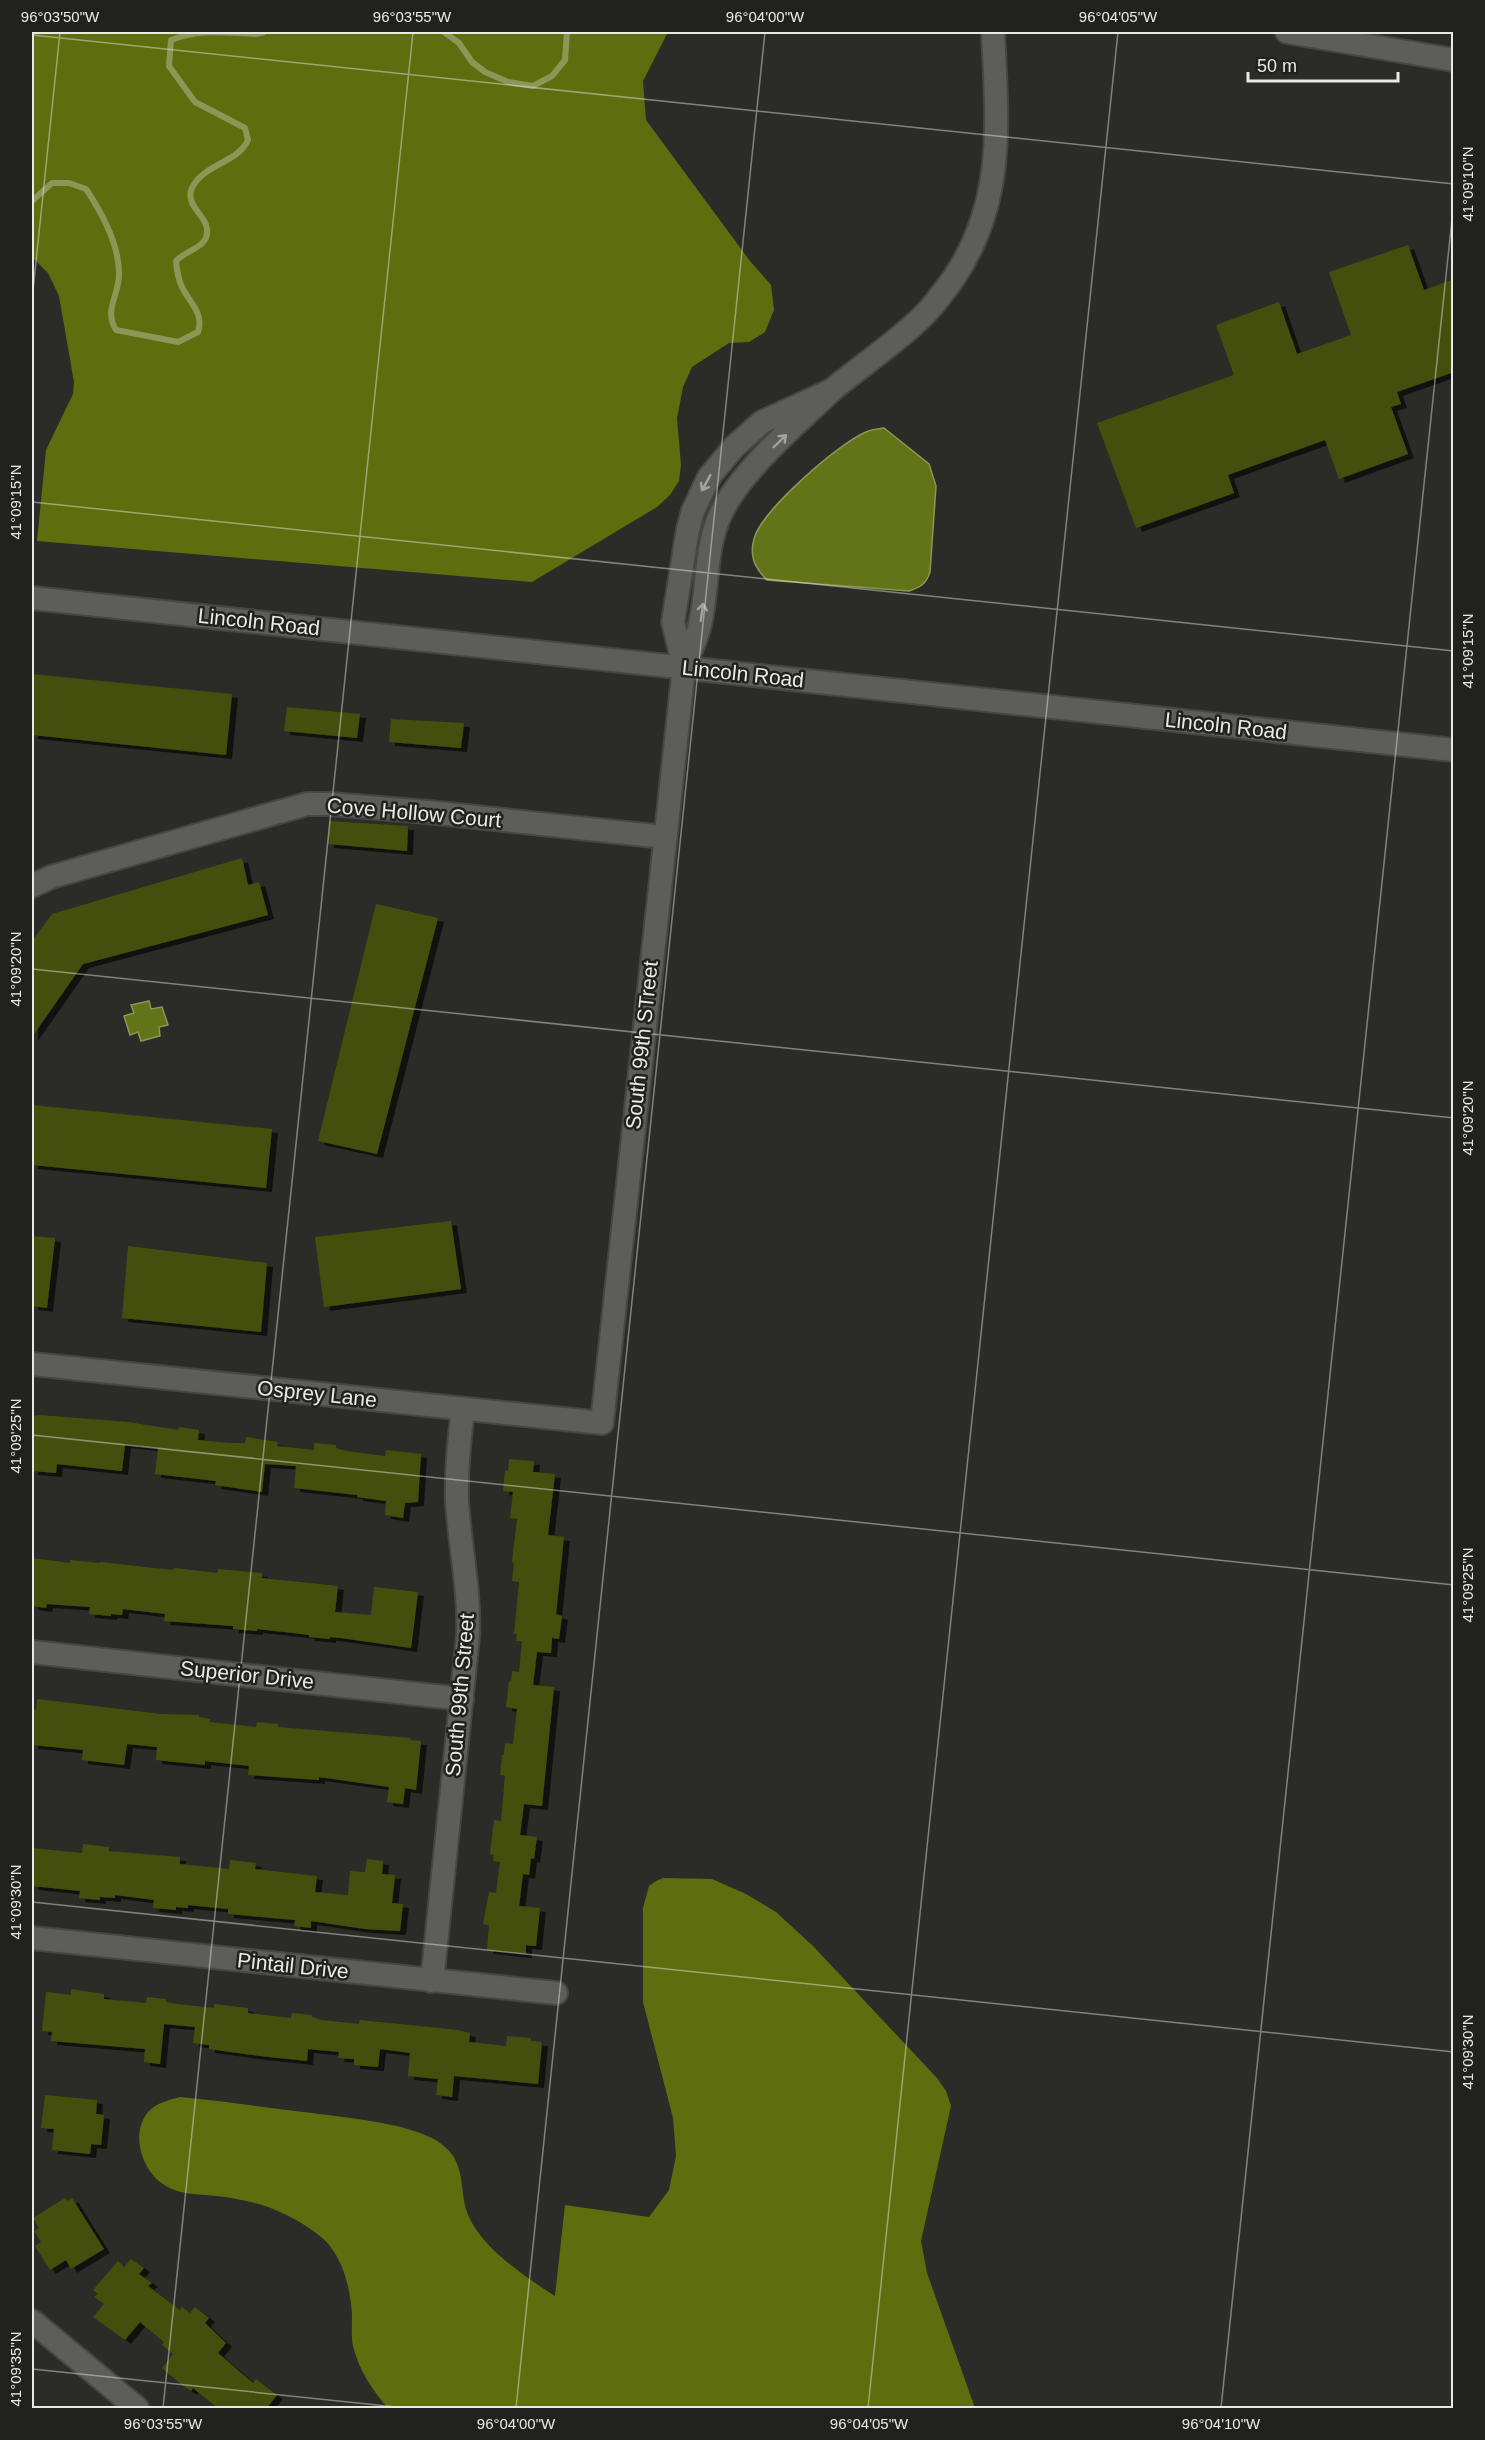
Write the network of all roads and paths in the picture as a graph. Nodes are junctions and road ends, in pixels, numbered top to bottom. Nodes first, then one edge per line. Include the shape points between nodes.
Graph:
1 (993, 32) edge
2 (1287, 32) edge
3 (1454, 60) edge
4 (32, 598) edge
5 (684, 668) junction
6 (1454, 750) edge
7 (664, 837) junction
8 (32, 886) edge
9 (32, 1364) edge
10 (463, 1410) junction
11 (602, 1423) joint
12 (32, 1652) edge
13 (462, 1699) junction
14 (32, 1938) edge
15 (432, 1981) junction
16 (555, 1993) dead end
17 (32, 2321) edge
18 (137, 2409) edge

1 - 5 street via 996,162 973,245 942,295 922,318 832,390 735,489 718,520 709,553 700,625
2 - 3 street
4 - 5 street, Lincoln Road
5 - 6 street, Lincoln Road
5 - 7 street, South 99th STreet
7 - 8 street, Cove Hollow Court via 428,812 307,804 51,877
7 - 11 street, South 99th STreet
9 - 10 street, Osprey Lane
10 - 11 street, Osprey Lane
10 - 13 street, South 99th Street via 457,1489 469,1622
12 - 13 street, Superior Drive
13 - 15 street, South 99th Street
14 - 15 street, Pintail Drive
15 - 16 street, Pintail Drive
17 - 18 street

